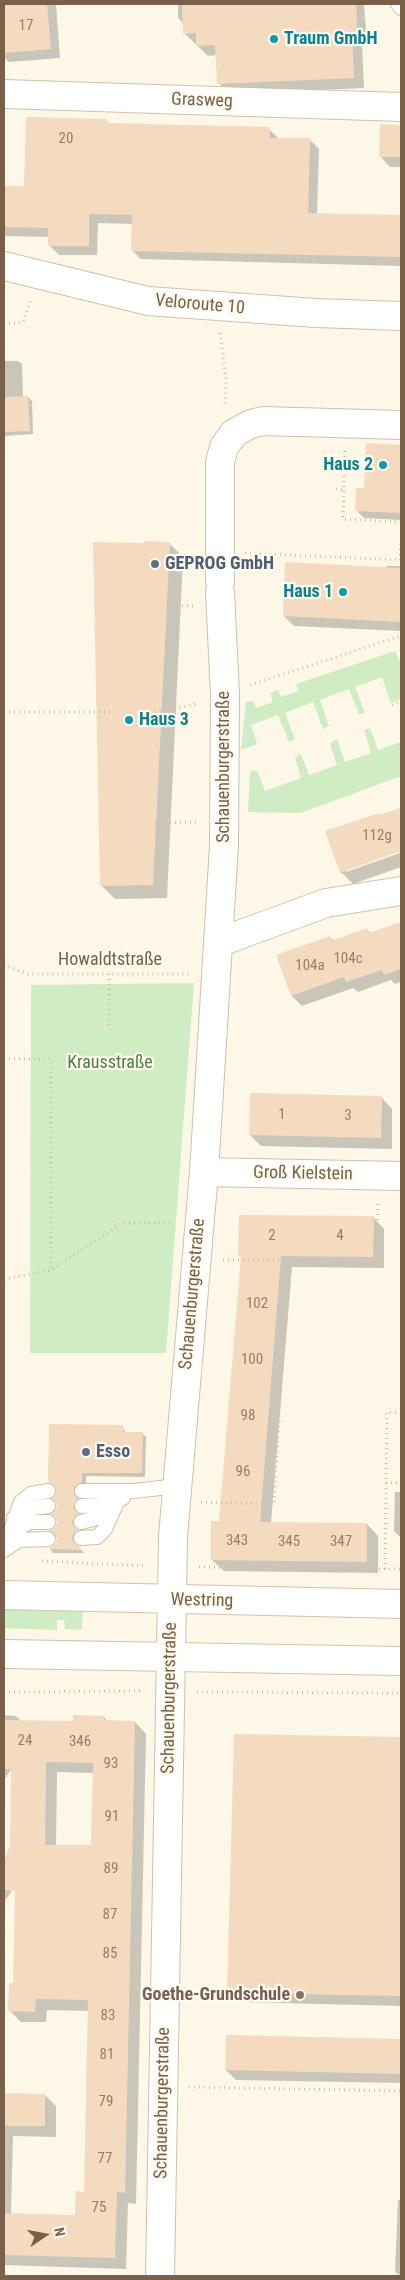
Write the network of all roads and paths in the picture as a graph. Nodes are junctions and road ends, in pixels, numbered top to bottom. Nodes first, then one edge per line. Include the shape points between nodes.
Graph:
1 (398, 4) edge
2 (401, 8) edge
3 (4, 94) edge
4 (401, 107) edge
5 (4, 266) edge
6 (37, 273) junction
7 (212, 306) junction
8 (401, 316) edge
9 (4, 324) edge
10 (346, 423) junction
11 (401, 425) edge
12 (229, 439) junction
13 (336, 489) dead end
14 (344, 490) junction
15 (401, 522) edge
16 (401, 542) edge
17 (220, 551) junction
18 (401, 560) edge
19 (401, 636) edge
20 (225, 695) junction
21 (401, 701) edge
22 (392, 705) dead end
23 (4, 712) edge
24 (118, 712) dead end
25 (140, 713) dead end
26 (224, 822) junction
27 (155, 823) dead end
28 (401, 891) edge
29 (220, 942) junction
30 (4, 964) edge
31 (109, 974) junction
32 (218, 974) junction
33 (109, 1026) dead end
34 (4, 1058) edge
35 (204, 1172) junction
36 (390, 1175) edge
37 (199, 1224) junction
38 (196, 1260) junction
39 (288, 1261) junction
40 (51, 1270) junction
41 (4, 1279) edge
42 (401, 1412) edge
43 (386, 1483) junction
44 (401, 1483) edge
45 (134, 1490) junction
46 (48, 1491) dead end
47 (82, 1491) dead end
48 (176, 1494) junction
49 (118, 1500) junction
50 (48, 1506) dead end
51 (82, 1506) dead end
52 (14, 1518) junction
53 (48, 1522) dead end
54 (82, 1522) dead end
55 (48, 1538) dead end
56 (81, 1538) dead end
57 (5, 1545) edge
58 (33, 1561) dead end
59 (172, 1567) junction
60 (385, 1569) junction
61 (401, 1569) edge
62 (4, 1595) edge
63 (172, 1600) junction
64 (401, 1604) edge
65 (4, 1654) edge
66 (171, 1656) junction
67 (401, 1661) edge
68 (4, 1692) edge
69 (170, 1692) junction
70 (401, 1694) edge
71 (164, 2087) junction
72 (401, 2091) edge
73 (160, 2276) edge

1 - 2 lane
3 - 4 street, Grasweg
5 - 6 street, Veloroute 10
6 - 7 street, Veloroute 10 via 148,301
6 - 9 path via 22,322
7 - 8 street, Veloroute 10
7 - 12 path via 226,379 225,426
10 - 11 street
10 - 12 street via 263,421 241,428
10 - 14 path
12 - 17 street, Schauenburgerstraße via 220,462
13 - 14 path
14 - 15 path via 343,519
16 - 18 path
17 - 18 path
17 - 20 street, Schauenburgerstraße
19 - 20 path
20 - 25 path via 165,711
20 - 26 street, Schauenburgerstraße
21 - 22 path
23 - 24 path
26 - 27 path
26 - 29 street, Schauenburgerstraße
28 - 29 street via 326,903
29 - 32 street, Schauenburgerstraße
30 - 31 path, Howaldtstraße via 28,974
31 - 32 path, Howaldtstraße
31 - 33 path
32 - 35 street, Schauenburgerstraße
34 - 40 path via 50,1059
35 - 36 street, Groß Kielstein
35 - 37 street, Schauenburgerstraße
36 - 39 path via 377,1261
37 - 38 street, Schauenburgerstraße
37 - 40 path via 122,1222
38 - 39 path
38 - 48 street, Schauenburgerstraße
39 - 48 path via 274,1504
40 - 41 path
42 - 43 path via 387,1412
43 - 44 path
43 - 60 path
45 - 47 lane
45 - 48 lane
45 - 49 lane
46 - 52 lane via 31,1494 21,1502
48 - 59 street, Schauenburgerstraße
49 - 51 lane
49 - 54 lane via 101,1517
49 - 56 lane via 105,1529 96,1537
50 - 52 lane via 32,1508
52 - 57 lane
53 - 57 lane via 29,1522
55 - 57 lane via 19,1540
58 - 59 path
59 - 60 path
59 - 63 street, Schauenburgerstraße
60 - 61 path
62 - 63 street, Westring
63 - 64 street, Westring
63 - 66 street, Schauenburgerstraße
65 - 66 street
66 - 67 street
66 - 69 street, Schauenburgerstraße
68 - 69 path
69 - 70 path
69 - 71 street, Schauenburgerstraße
71 - 72 path
71 - 73 street, Schauenburgerstraße

